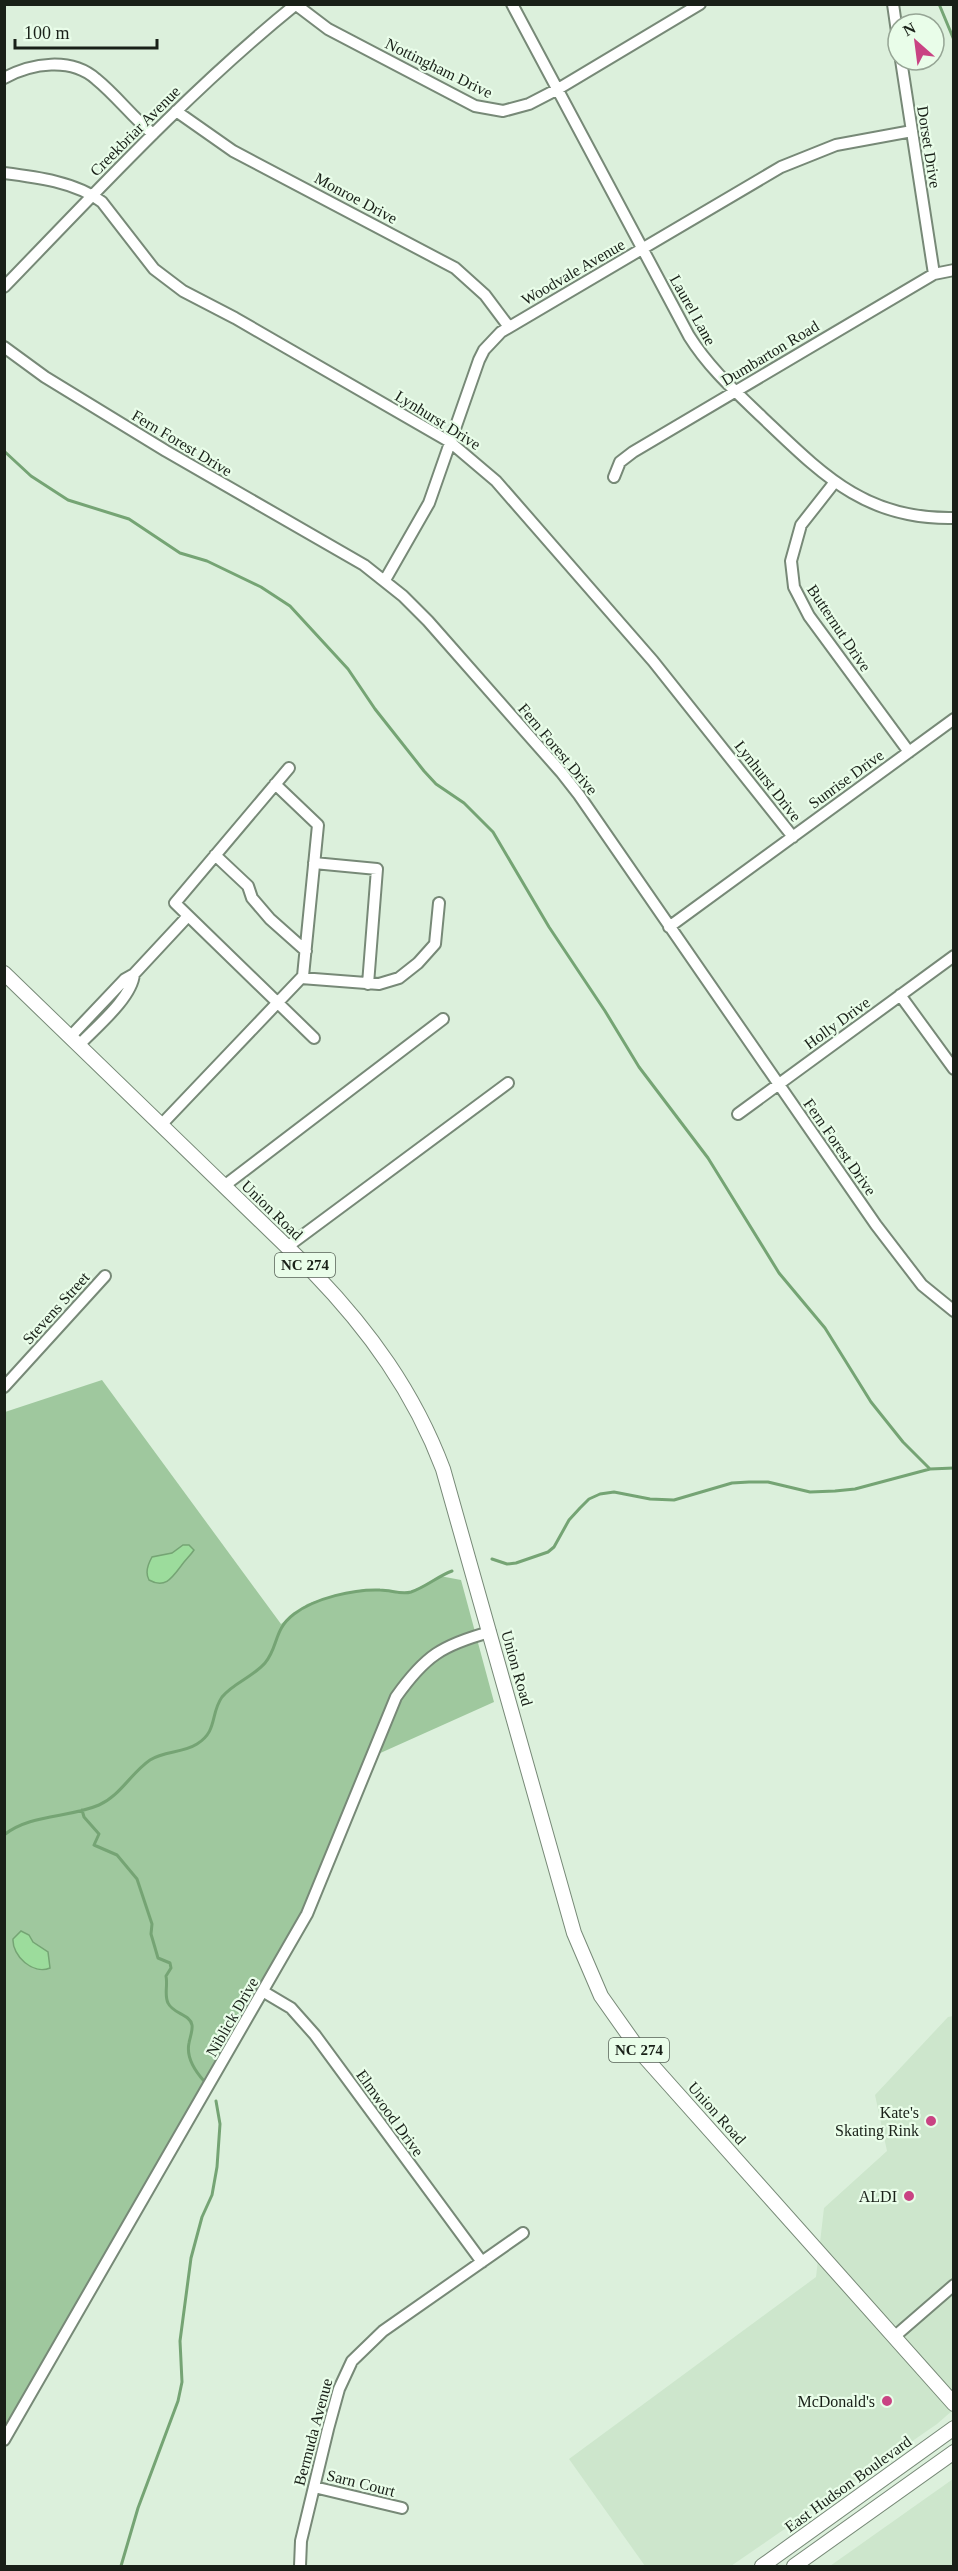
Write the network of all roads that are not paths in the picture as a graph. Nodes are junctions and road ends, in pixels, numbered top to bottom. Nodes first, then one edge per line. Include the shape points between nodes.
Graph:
1 (513, 4) edge
2 (700, 4) edge
3 (295, 5) edge
4 (903, 72) edge
5 (4, 78) edge
6 (558, 89) junction
7 (176, 111) junction
8 (912, 131) junction
9 (153, 134) junction
10 (4, 173) edge
11 (93, 195) junction
12 (643, 248) junction
13 (954, 270) edge
14 (934, 274) junction
15 (4, 287) edge
16 (509, 327) junction
17 (4, 347) edge
18 (736, 391) junction
19 (450, 442) junction
20 (614, 477) dead end
21 (834, 483) junction
22 (954, 518) edge
23 (385, 580) junction
24 (954, 719) edge
25 (909, 752) junction
26 (289, 768) dead end
27 (275, 784) junction
28 (793, 837) junction
29 (215, 855) junction
30 (314, 864) junction
31 (439, 903) dead end
32 (188, 916) junction
33 (669, 927) junction
34 (306, 951) junction
35 (954, 956) edge
36 (4, 973) edge
37 (301, 978) junction
38 (368, 984) junction
39 (900, 995) junction
40 (278, 1002) junction
41 (443, 1019) dead end
42 (314, 1038) dead end
43 (74, 1041) junction
44 (954, 1069) edge
45 (508, 1083) dead end
46 (778, 1084) junction
47 (738, 1114) dead end
48 (161, 1125) junction
49 (224, 1186) junction
50 (287, 1247) junction
51 (105, 1276) dead end
52 (954, 1311) edge
53 (4, 1388) edge
54 (490, 1632) junction
55 (264, 1992) junction
56 (523, 2233) dead end
57 (482, 2262) junction
58 (954, 2285) edge
59 (894, 2337) junction
60 (954, 2404) edge
61 (954, 2428) edge
62 (4, 2440) edge
63 (954, 2452) edge
64 (314, 2487) junction
65 (402, 2508) dead end
66 (300, 2566) edge
67 (762, 2566) edge
68 (794, 2566) edge

1 - 6 street, Laurel Lane
2 - 6 street, Nottingham Drive
3 - 6 street, Nottingham Drive via 328,29 482,108 518,109
3 - 7 street, Creekbriar Avenue via 244,46
4 - 8 street, Dorset Drive
5 - 9 street via 38,65 67,66 95,77
6 - 12 street, Laurel Lane
7 - 9 street, Creekbriar Avenue
7 - 16 street, Monroe Drive via 233,150 455,268 485,294
8 - 12 street, Woodvale Avenue via 813,152
8 - 14 street, Dorset Drive
9 - 11 street, Creekbriar Avenue
10 - 11 street, Lynhurst Drive via 40,178
11 - 15 street, Creekbriar Avenue
11 - 19 street, Lynhurst Drive via 154,269 183,291
12 - 16 street, Woodvale Avenue
12 - 18 street, Laurel Lane via 688,336 705,362
13 - 14 street, Dumbarton Road
14 - 18 street, Dumbarton Road
16 - 19 street, Woodvale Avenue via 489,344 479,360
17 - 23 street, Fern Forest Drive via 91,405
18 - 20 street, Dumbarton Road via 633,452 620,462
18 - 21 street, Laurel Lane
19 - 23 street, Woodvale Avenue via 420,522
19 - 28 street, Lynhurst Drive via 496,481 637,643
21 - 22 street, Laurel Lane via 897,513
21 - 25 street, Butternut Drive via 801,525 791,561 794,587 809,616
23 - 33 street, Fern Forest Drive via 428,621 561,772
24 - 25 street, Sunrise Drive
25 - 28 street, Sunrise Drive
26 - 27 street
27 - 29 street
27 - 30 street via 318,825
28 - 33 street, Sunrise Drive
29 - 32 street via 175,903
29 - 34 street via 248,886 252,898 270,919
30 - 34 street
30 - 38 street via 377,869
31 - 38 street via 435,944 399,978
32 - 40 street
32 - 43 street via 134,974 125,995
33 - 46 street, Fern Forest Drive
34 - 37 street
35 - 39 street, Holly Drive
36 - 43 main road, Union Road / NC 274
37 - 38 street
37 - 40 street
39 - 44 street
39 - 46 street, Holly Drive
40 - 42 street
40 - 48 street
41 - 49 street
43 - 48 main road, Union Road / NC 274
45 - 50 street
46 - 47 street, Holly Drive
46 - 52 street, Fern Forest Drive via 912,1274
48 - 49 main road, Union Road / NC 274
49 - 50 main road, Union Road / NC 274
50 - 54 main road, Union Road / NC 274 via 368,1333 420,1415 452,1496
51 - 53 street, Stevens Street
54 - 55 street, Niblick Drive via 445,1647 412,1674 396,1697 308,1914
54 - 59 main road, Union Road / NC 274 via 574,1933 601,1996 642,2054
55 - 57 street, Elmwood Drive via 291,2008 315,2035
55 - 62 street, Niblick Drive
56 - 57 street, Bermuda Avenue
57 - 64 street, Bermuda Avenue via 383,2331 352,2361 339,2389
58 - 59 street
59 - 60 main road, Union Road / NC 274
61 - 67 main road, East Hudson Boulevard
63 - 68 main road
64 - 65 street, Sarn Court
64 - 66 street, Bermuda Avenue via 301,2541

